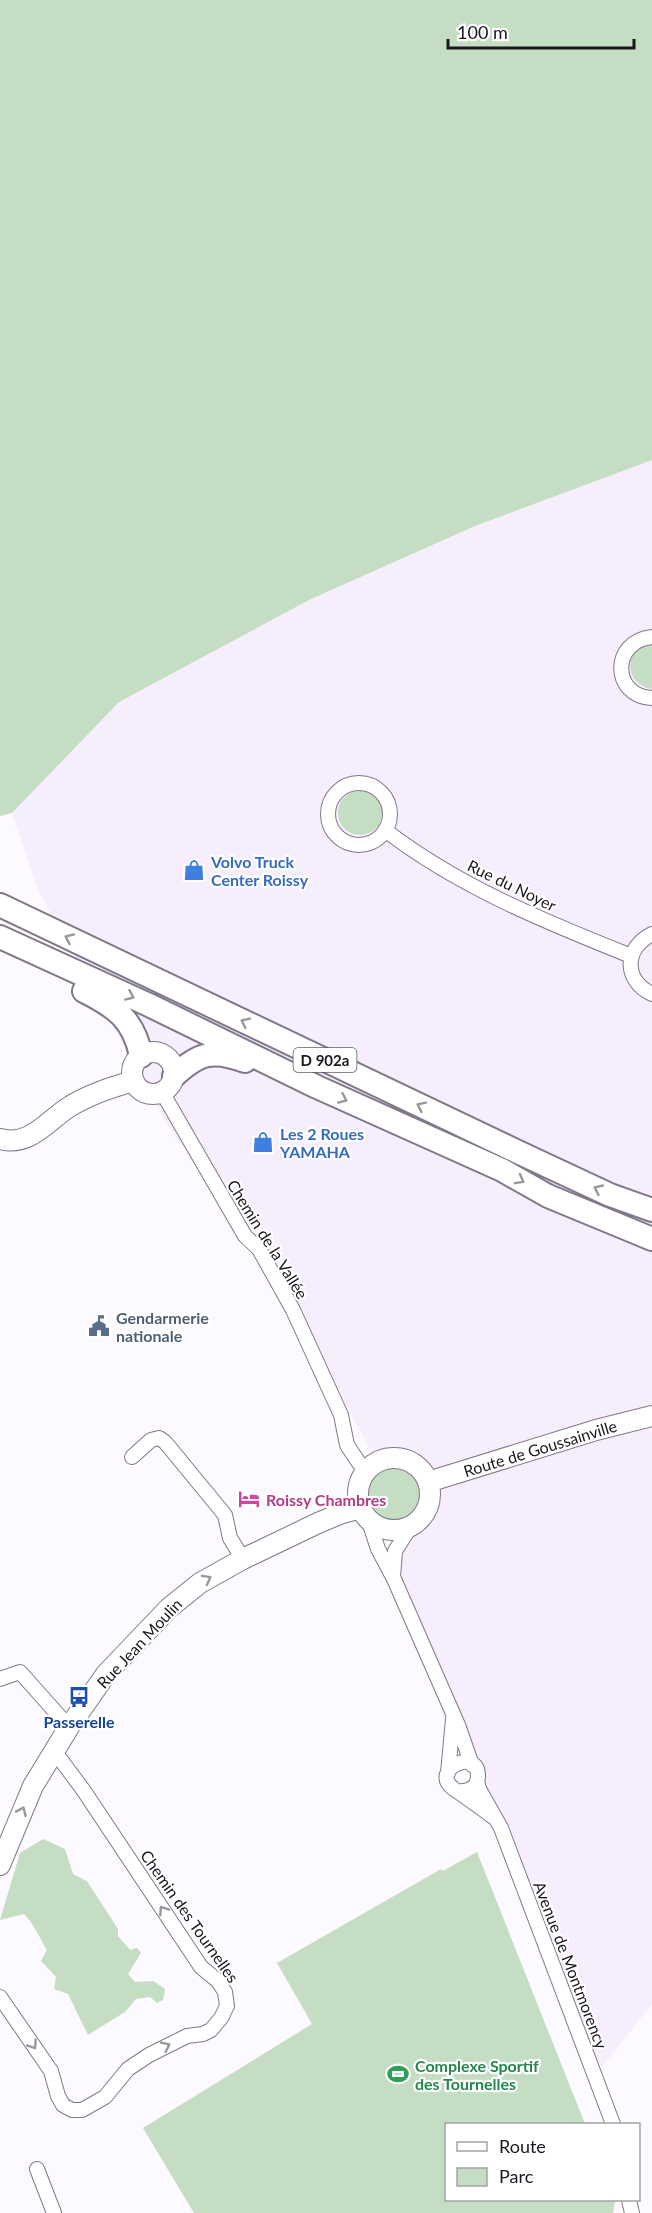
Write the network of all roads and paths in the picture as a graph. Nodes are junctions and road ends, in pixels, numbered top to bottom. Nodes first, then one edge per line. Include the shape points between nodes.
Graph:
1 (652, 637) edge
2 (652, 698) edge
3 (385, 830) junction
4 (0, 905) edge
5 (652, 934) edge
6 (0, 937) edge
7 (0, 943) edge
8 (631, 956) junction
9 (652, 994) edge
10 (141, 1056) junction
11 (134, 1081) junction
12 (168, 1084) junction
13 (317, 1087) junction
14 (0, 1139) edge
15 (652, 1210) edge
16 (652, 1239) edge
17 (652, 1416) edge
18 (132, 1457) dead end
19 (367, 1470) junction
20 (428, 1482) junction
21 (357, 1513) junction
22 (411, 1526) junction
23 (243, 1559) junction
24 (394, 1580) junction
25 (0, 1679) edge
26 (454, 1717) junction
27 (69, 1727) junction
28 (55, 1752) junction
29 (472, 1765) junction
30 (448, 1773) junction
31 (477, 1780) junction
32 (458, 1791) junction
33 (496, 1819) junction
34 (0, 1865) edge
35 (0, 1996) edge
36 (613, 2123) edge
37 (37, 2169) dead end
38 (54, 2213) edge

1 - 2 street via 629,646 621,662 628,688
3 - 3 street via 390,809 380,791 371,785 351,783 334,794 327,813 333,832 341,839 350,844 370,843
3 - 8 street, Rue du Noyer via 410,849 492,895
15 -> 4 main road, D 902a via 520,1153
5 - 8 street via 643,938
6 -> 13 main road, D 902a
7 - 10 main road via 111,1005 127,1021
8 - 9 street via 632,975 637,984
10 - 11 street via 133,1067
10 - 12 street via 161,1054 171,1063
11 - 12 street via 149,1094
11 - 14 street via 104,1089 67,1108 25,1139
12 - 13 main road via 186,1064 204,1054 230,1055
12 - 19 street, Chemin de la Vallée via 245,1236 259,1249 293,1310 341,1415 347,1445
13 -> 16 main road, D 902a via 502,1170 548,1196
17 - 20 street, Route de Goussainville
18 - 23 street via 151,1440 159,1438 165,1442 225,1515 230,1538
19 - 20 street via 383,1461 401,1459 413,1463
19 - 21 street via 359,1488
20 - 22 street via 429,1506
21 - 22 street via 389,1530
21 - 23 street, Rue Jean Moulin
21 - 24 street
22 - 24 street via 395,1551
27 -> 23 street, Rue Jean Moulin via 106,1674 169,1608 200,1583
24 - 26 street
25 - 27 street via 20,1672
26 - 29 street
26 - 30 street
27 - 28 street, Rue Jean Moulin
34 -> 28 street, Rue Jean Moulin via 33,1786
35 -> 28 street, Chemin des Tournelles via 51,2071 63,2105 72,2110 105,2097 128,2069 149,2055 187,2036 211,2030 226,2006 225,1992 218,1981 201,1967
29 - 30 street via 466,1761 456,1763
29 - 31 street
30 - 32 street via 450,1785
31 - 32 street via 468,1791
31 - 33 street, Avenue de Montmorency
32 - 33 street
33 - 36 street, Avenue de Montmorency
37 - 38 street

